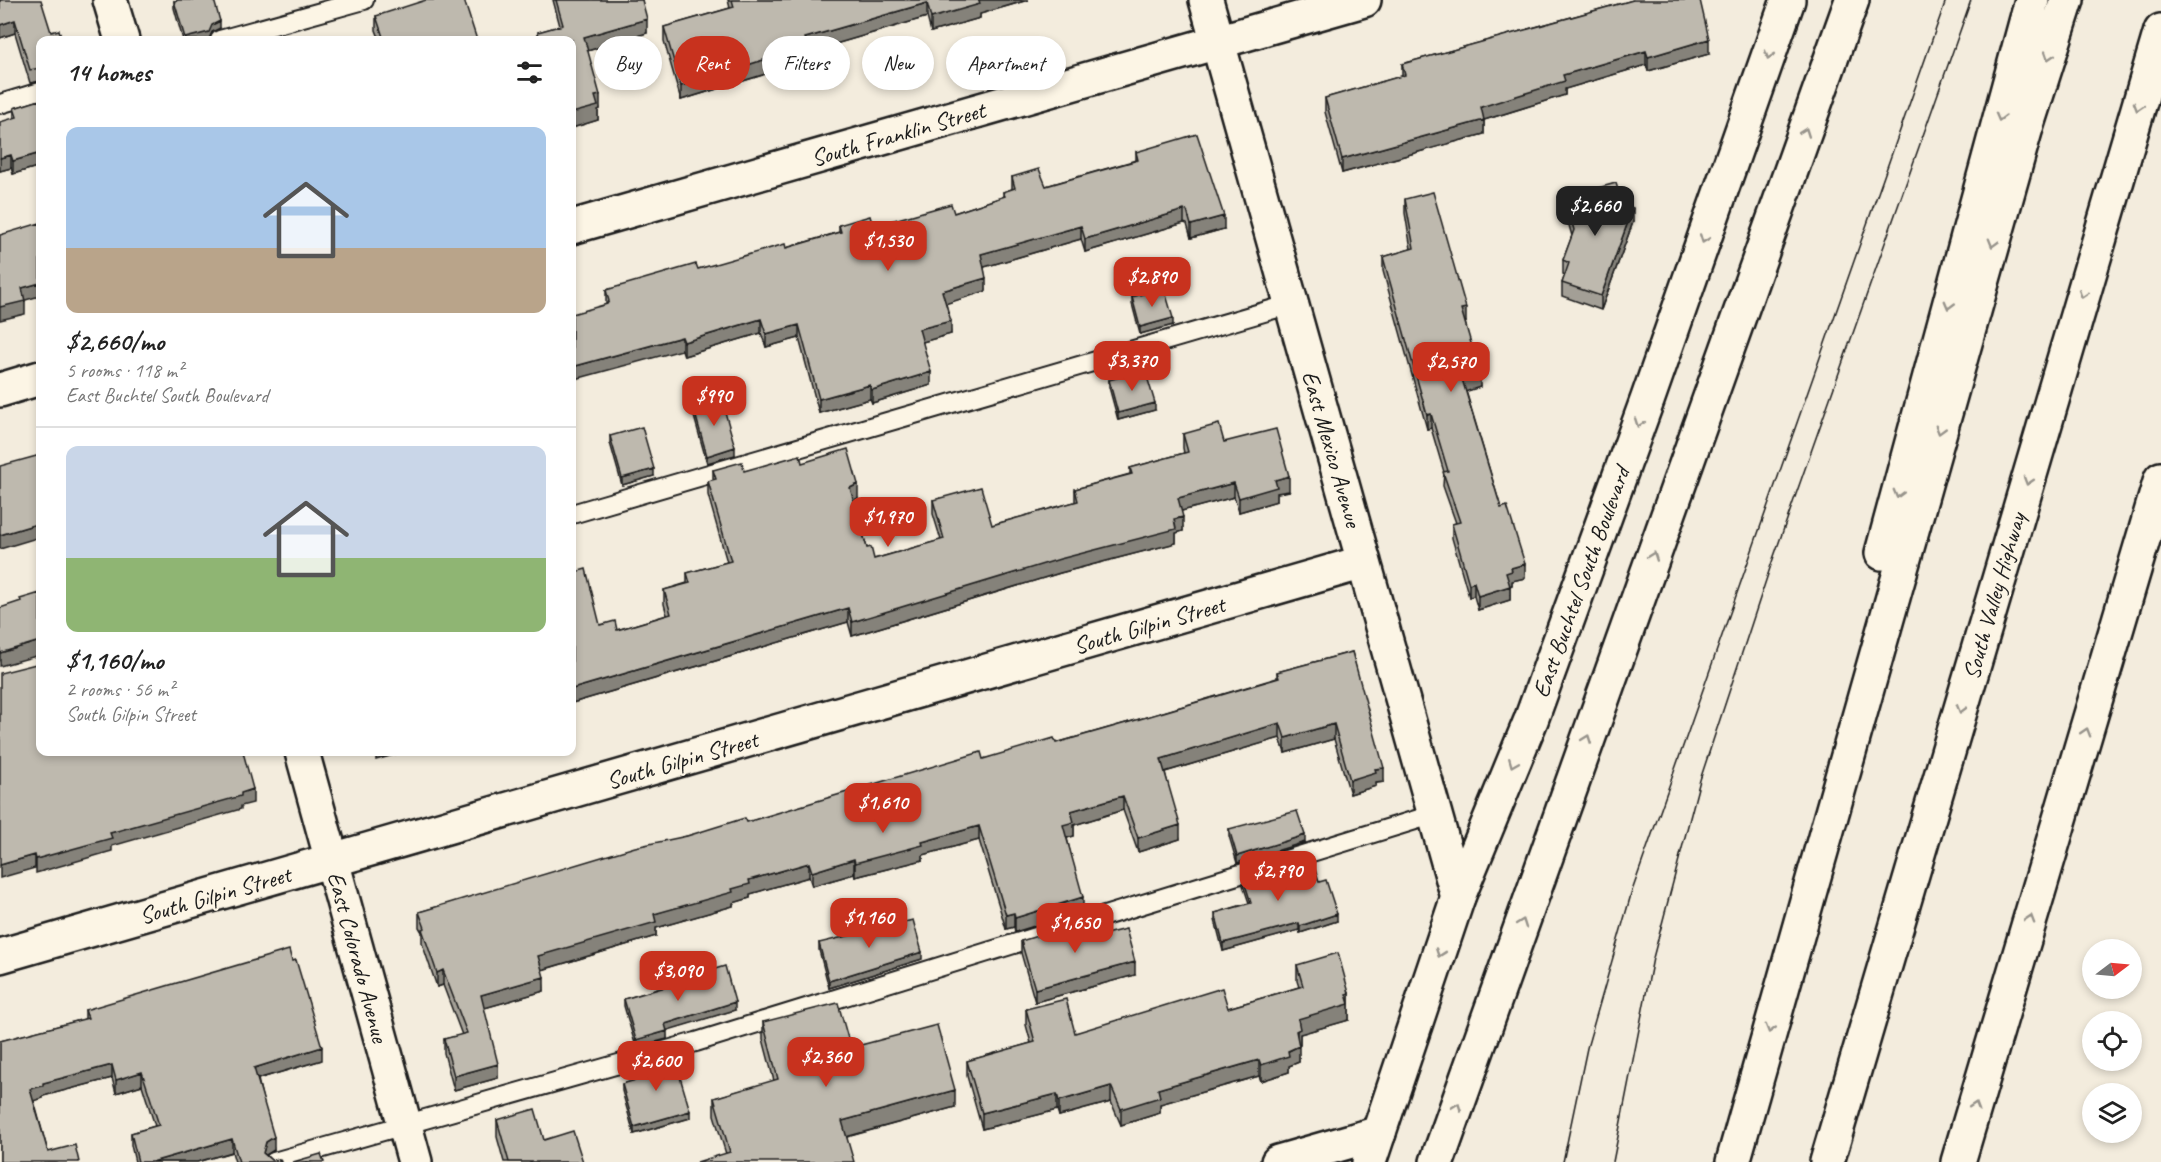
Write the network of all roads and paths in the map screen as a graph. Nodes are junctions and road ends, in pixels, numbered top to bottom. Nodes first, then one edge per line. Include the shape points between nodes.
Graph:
1 (110, 0) edge
2 (364, 0) edge
3 (1206, 0) edge
4 (1364, 0) edge
5 (1788, 0) edge
6 (1852, 0) edge
7 (2032, 0) edge
8 (2067, 0) edge
9 (2161, 31) edge
10 (121, 36) edge
11 (234, 36) edge
12 (1218, 43) junction
13 (36, 93) edge
14 (0, 104) edge
15 (576, 226) edge
16 (1292, 304) junction
17 (36, 379) edge
18 (0, 390) edge
19 (2161, 479) edge
20 (576, 513) edge
21 (1364, 562) junction
22 (303, 756) edge
23 (1435, 814) junction
24 (332, 862) junction
25 (1458, 897) junction
26 (0, 956) edge
27 (1785, 973) junction
28 (404, 1125) junction
29 (1374, 1148) edge
30 (274, 1162) edge
31 (415, 1162) edge
32 (1278, 1162) edge
33 (1437, 1162) edge
34 (1733, 1162) edge
35 (1827, 1162) edge
36 (1958, 1162) edge

1 - 10 main road
2 - 11 lane
3 - 12 main road, East Mexico Avenue
4 - 12 main road, South Franklin Street
5 -> 25 main road, East Buchtel South Boulevard via 1535,709
33 -> 6 main road
7 -> 27 main road via 1878,565
8 -> 27 main road via 2025,131
9 -> 35 main road, South Valley Highway
12 - 15 main road, South Franklin Street
12 - 16 main road, East Mexico Avenue
13 - 14 lane
16 - 20 lane
16 - 21 main road, East Mexico Avenue
17 - 18 main road
36 -> 19 main road
21 - 23 main road, East Mexico Avenue
21 - 24 main road, South Gilpin Street
22 - 24 main road, East Colorado Avenue
23 - 25 main road, East Mexico Avenue
23 - 28 lane via 696,1042
24 - 26 main road, South Gilpin Street
24 - 28 main road, East Colorado Avenue
25 -> 29 main road, East Buchtel South Boulevard
27 -> 34 main road
28 - 30 lane
28 - 31 main road, East Colorado Avenue
29 - 32 main road

